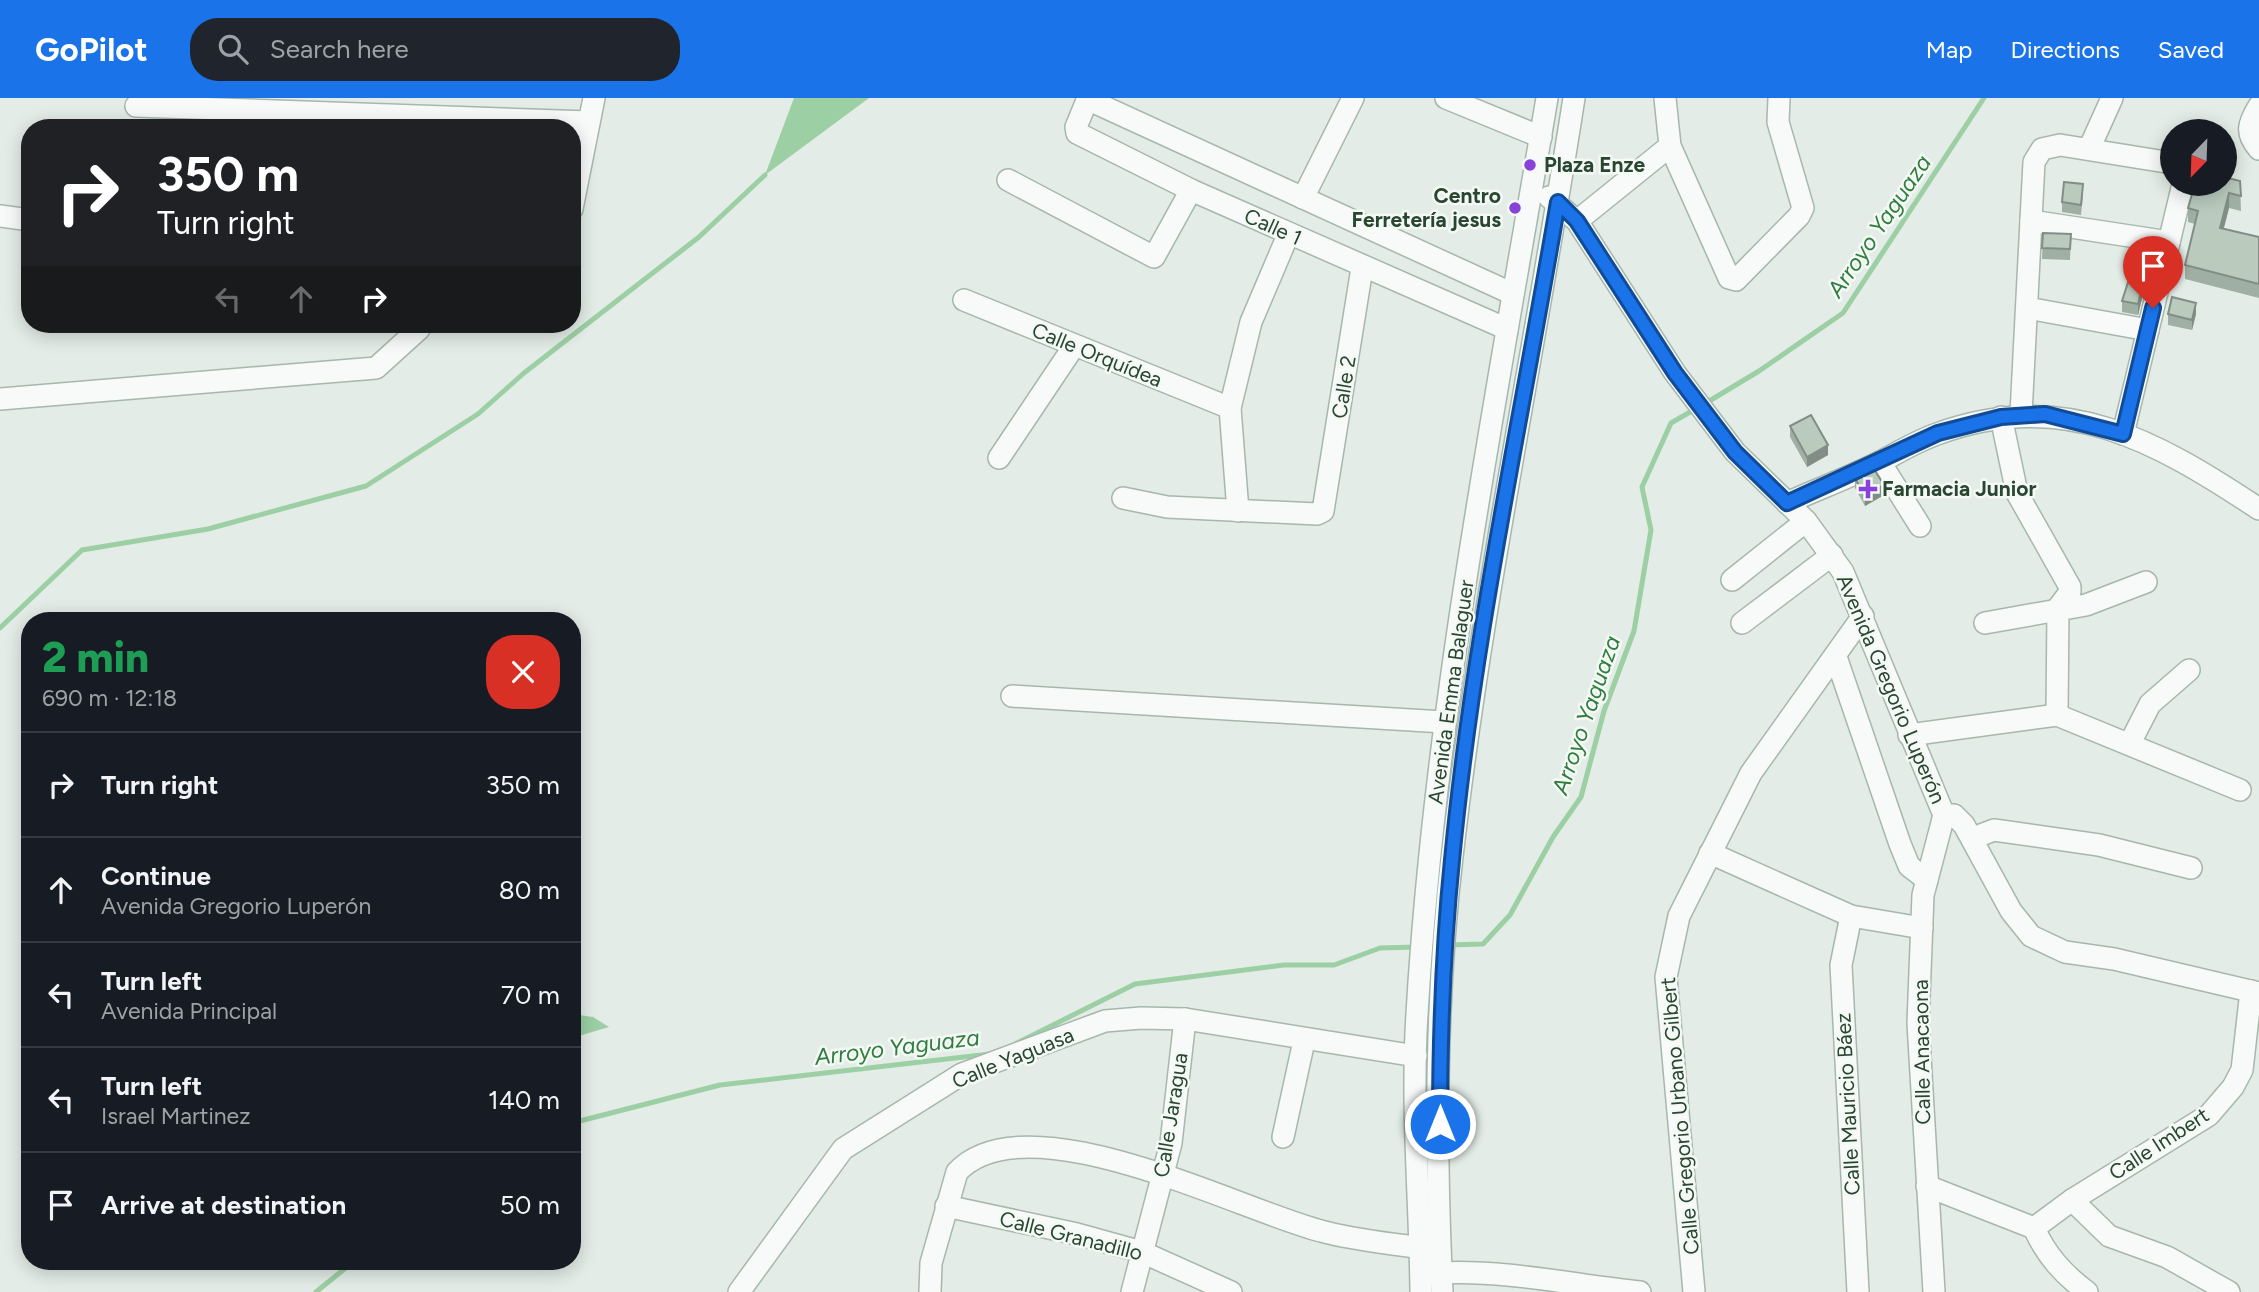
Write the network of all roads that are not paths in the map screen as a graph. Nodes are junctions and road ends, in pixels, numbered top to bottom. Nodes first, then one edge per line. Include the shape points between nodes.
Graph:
1 (594, 98) edge
2 (1353, 98) edge
3 (1446, 98) edge
4 (1547, 98) edge
5 (1574, 98) edge
6 (1665, 98) edge
7 (1779, 98) edge
8 (2112, 98) edge
9 (1088, 99) edge
10 (136, 102) edge
11 (2259, 106) edge
12 (521, 119) edge
13 (581, 122) edge
14 (589, 122) junction
15 (1541, 137) junction
16 (1670, 146) junction
17 (2089, 149) junction
18 (2259, 149) edge
19 (2160, 161) edge
20 (581, 163) edge
21 (1008, 180) dead end
22 (1532, 186) junction
23 (1191, 190) junction
24 (2180, 196) edge
25 (1303, 198) junction
26 (1558, 202) junction
27 (0, 216) edge
28 (21, 219) edge
29 (2031, 220) junction
30 (1577, 221) junction
31 (1288, 234) junction
32 (2169, 242) junction
33 (1362, 268) junction
34 (1513, 293) junction
35 (964, 300) dead end
36 (2027, 308) junction
37 (1507, 329) junction
38 (2148, 330) junction
39 (415, 333) edge
40 (1074, 346) junction
41 (0, 399) edge
42 (1230, 408) junction
43 (2011, 416) junction
44 (2123, 434) junction
45 (999, 458) dead end
46 (1880, 462) junction
47 (1123, 498) dead end
48 (1787, 503) junction
49 (2259, 509) edge
50 (1238, 511) junction
51 (1806, 521) junction
52 (1920, 526) dead end
53 (1832, 555) junction
54 (1732, 580) dead end
55 (2146, 582) dead end
56 (2058, 608) junction
57 (1863, 616) junction
58 (1460, 622) junction
59 (1742, 623) dead end
60 (1985, 623) dead end
61 (1484, 624) junction
62 (1836, 657) junction
63 (2189, 670) dead end
64 (1012, 696) dead end
65 (2057, 715) junction
66 (1444, 722) junction
67 (1909, 735) junction
68 (2130, 743) junction
69 (2240, 790) dead end
70 (1944, 815) junction
71 (1973, 838) junction
72 (1710, 853) junction
73 (2191, 867) dead end
74 (1927, 880) junction
75 (1851, 916) junction
76 (1922, 928) junction
77 (2255, 992) edge
78 (1185, 1019) junction
79 (1304, 1041) junction
80 (2253, 1044) edge
81 (1416, 1056) junction
82 (1283, 1137) dead end
83 (1163, 1174) junction
84 (1927, 1186) junction
85 (2072, 1200) junction
86 (946, 1206) junction
87 (2034, 1228) junction
88 (1421, 1248) junction
89 (1142, 1252) junction
90 (1441, 1282) edge
91 (2063, 1285) edge
92 (740, 1292) edge
93 (930, 1292) edge
94 (1132, 1292) edge
95 (1231, 1292) edge
96 (1421, 1292) edge
97 (1640, 1292) edge
98 (1694, 1292) edge
99 (1858, 1292) edge
100 (1934, 1292) edge
101 (2087, 1292) edge
102 (2229, 1292) edge

1 - 14 street
2 - 25 street
3 - 15 street
4 - 15 street, Avenida Emma Balaguer
5 - 26 street, Avenida Emma Balaguer
6 - 16 street
7 - 16 street via 1778,122 1803,208 1736,280 1729,278
8 - 17 street
9 - 23 street, Calle 1 via 1077,133
9 - 25 street
10 - 12 street
11 - 18 street via 2249,123 2249,137
13 - 14 street
14 - 20 street
15 - 22 street, Avenida Emma Balaguer
16 - 30 street
17 - 19 street
17 - 29 street via 2060,145 2042,149 2034,162
21 - 23 street via 1154,257
22 - 26 street, Avenida Gregorio Luperón
22 - 34 street, Avenida Emma Balaguer
23 - 31 street, Calle 1
24 - 32 street
25 - 34 street
26 - 30 street, Avenida Gregorio Luperón
26 - 61 street, Avenida Emma Balaguer
27 - 28 street
29 - 32 street
29 - 36 street
30 - 48 street, Avenida Gregorio Luperón via 1675,373 1735,452
31 - 33 street, Calle 1
31 - 42 street via 1251,321
32 - 38 street
33 - 37 street, Calle 1
33 - 50 street, Calle 2 via 1326,505 1317,514
34 - 37 street, Avenida Emma Balaguer
35 - 40 street, Calle Orquídea
36 - 38 street
36 - 43 street
37 - 58 street, Avenida Emma Balaguer
38 - 44 street
39 - 41 street via 376,368
40 - 42 street, Calle Orquídea
40 - 45 street
42 - 50 street
43 - 44 street via 2045,414
43 - 46 street via 1938,433
43 - 56 street via 2017,493 2070,587
44 - 49 street via 2175,454
46 - 48 street
46 - 52 street
47 - 50 street
48 - 51 street, Avenida Gregorio Luperón
51 - 53 street, Avenida Gregorio Luperón
51 - 54 street
53 - 57 street, Avenida Gregorio Luperón
53 - 59 street
55 - 56 street via 2086,605
56 - 60 street
56 - 65 street
57 - 62 street, Calle Gregorio Urbano Gilbert
57 - 67 street, Avenida Gregorio Luperón
58 - 61 street
58 - 66 street, Avenida Emma Balaguer
61 - 90 street, Avenida Emma Balaguer via 1452,859 1440,1018
62 - 72 street, Calle Gregorio Urbano Gilbert via 1751,773
62 - 74 street via 1900,844 1909,866
63 - 68 street via 2150,704
64 - 66 street
65 - 67 street
65 - 68 street
66 - 81 street, Avenida Emma Balaguer via 1429,857
67 - 70 street, Avenida Gregorio Luperón
68 - 69 street
70 - 71 street via 1954,815
70 - 74 street, Calle Anacaona
71 - 73 street via 1994,830 2099,845
71 - 77 street via 2011,911 2031,936 2065,952
72 - 75 street
72 - 98 street, Calle Gregorio Urbano Gilbert via 1679,916 1665,976
74 - 76 street, Calle Anacaona
75 - 76 street
75 - 99 street, Calle Mauricio Báez via 1841,965
76 - 84 street, Calle Anacaona via 1918,1023
77 - 80 street, Calle Imbert
78 - 79 street, Calle Yaguasa
78 - 83 street, Calle Jaragua via 1171,1143
78 - 92 street, Calle Yaguasa via 1105,1021 962,1074 843,1149
79 - 81 street, Calle Yaguasa
79 - 82 street
80 - 85 street, Calle Imbert via 2233,1087 2209,1115
81 - 88 street, Avenida Emma Balaguer
83 - 86 street via 1050,1146 1005,1148 966,1163 957,1172
83 - 88 street via 1320,1231
83 - 89 street, Calle Jaragua
84 - 87 street
84 - 100 street, Calle Anacaona
85 - 87 street, Calle Imbert
85 - 102 street via 2109,1236 2167,1257
86 - 89 street, Calle Granadillo
86 - 93 street via 931,1263
87 - 91 street
88 - 96 street, Avenida Emma Balaguer
89 - 94 street, Calle Jaragua
89 - 95 street, Calle Granadillo
90 - 97 street via 1468,1271
91 - 101 street

